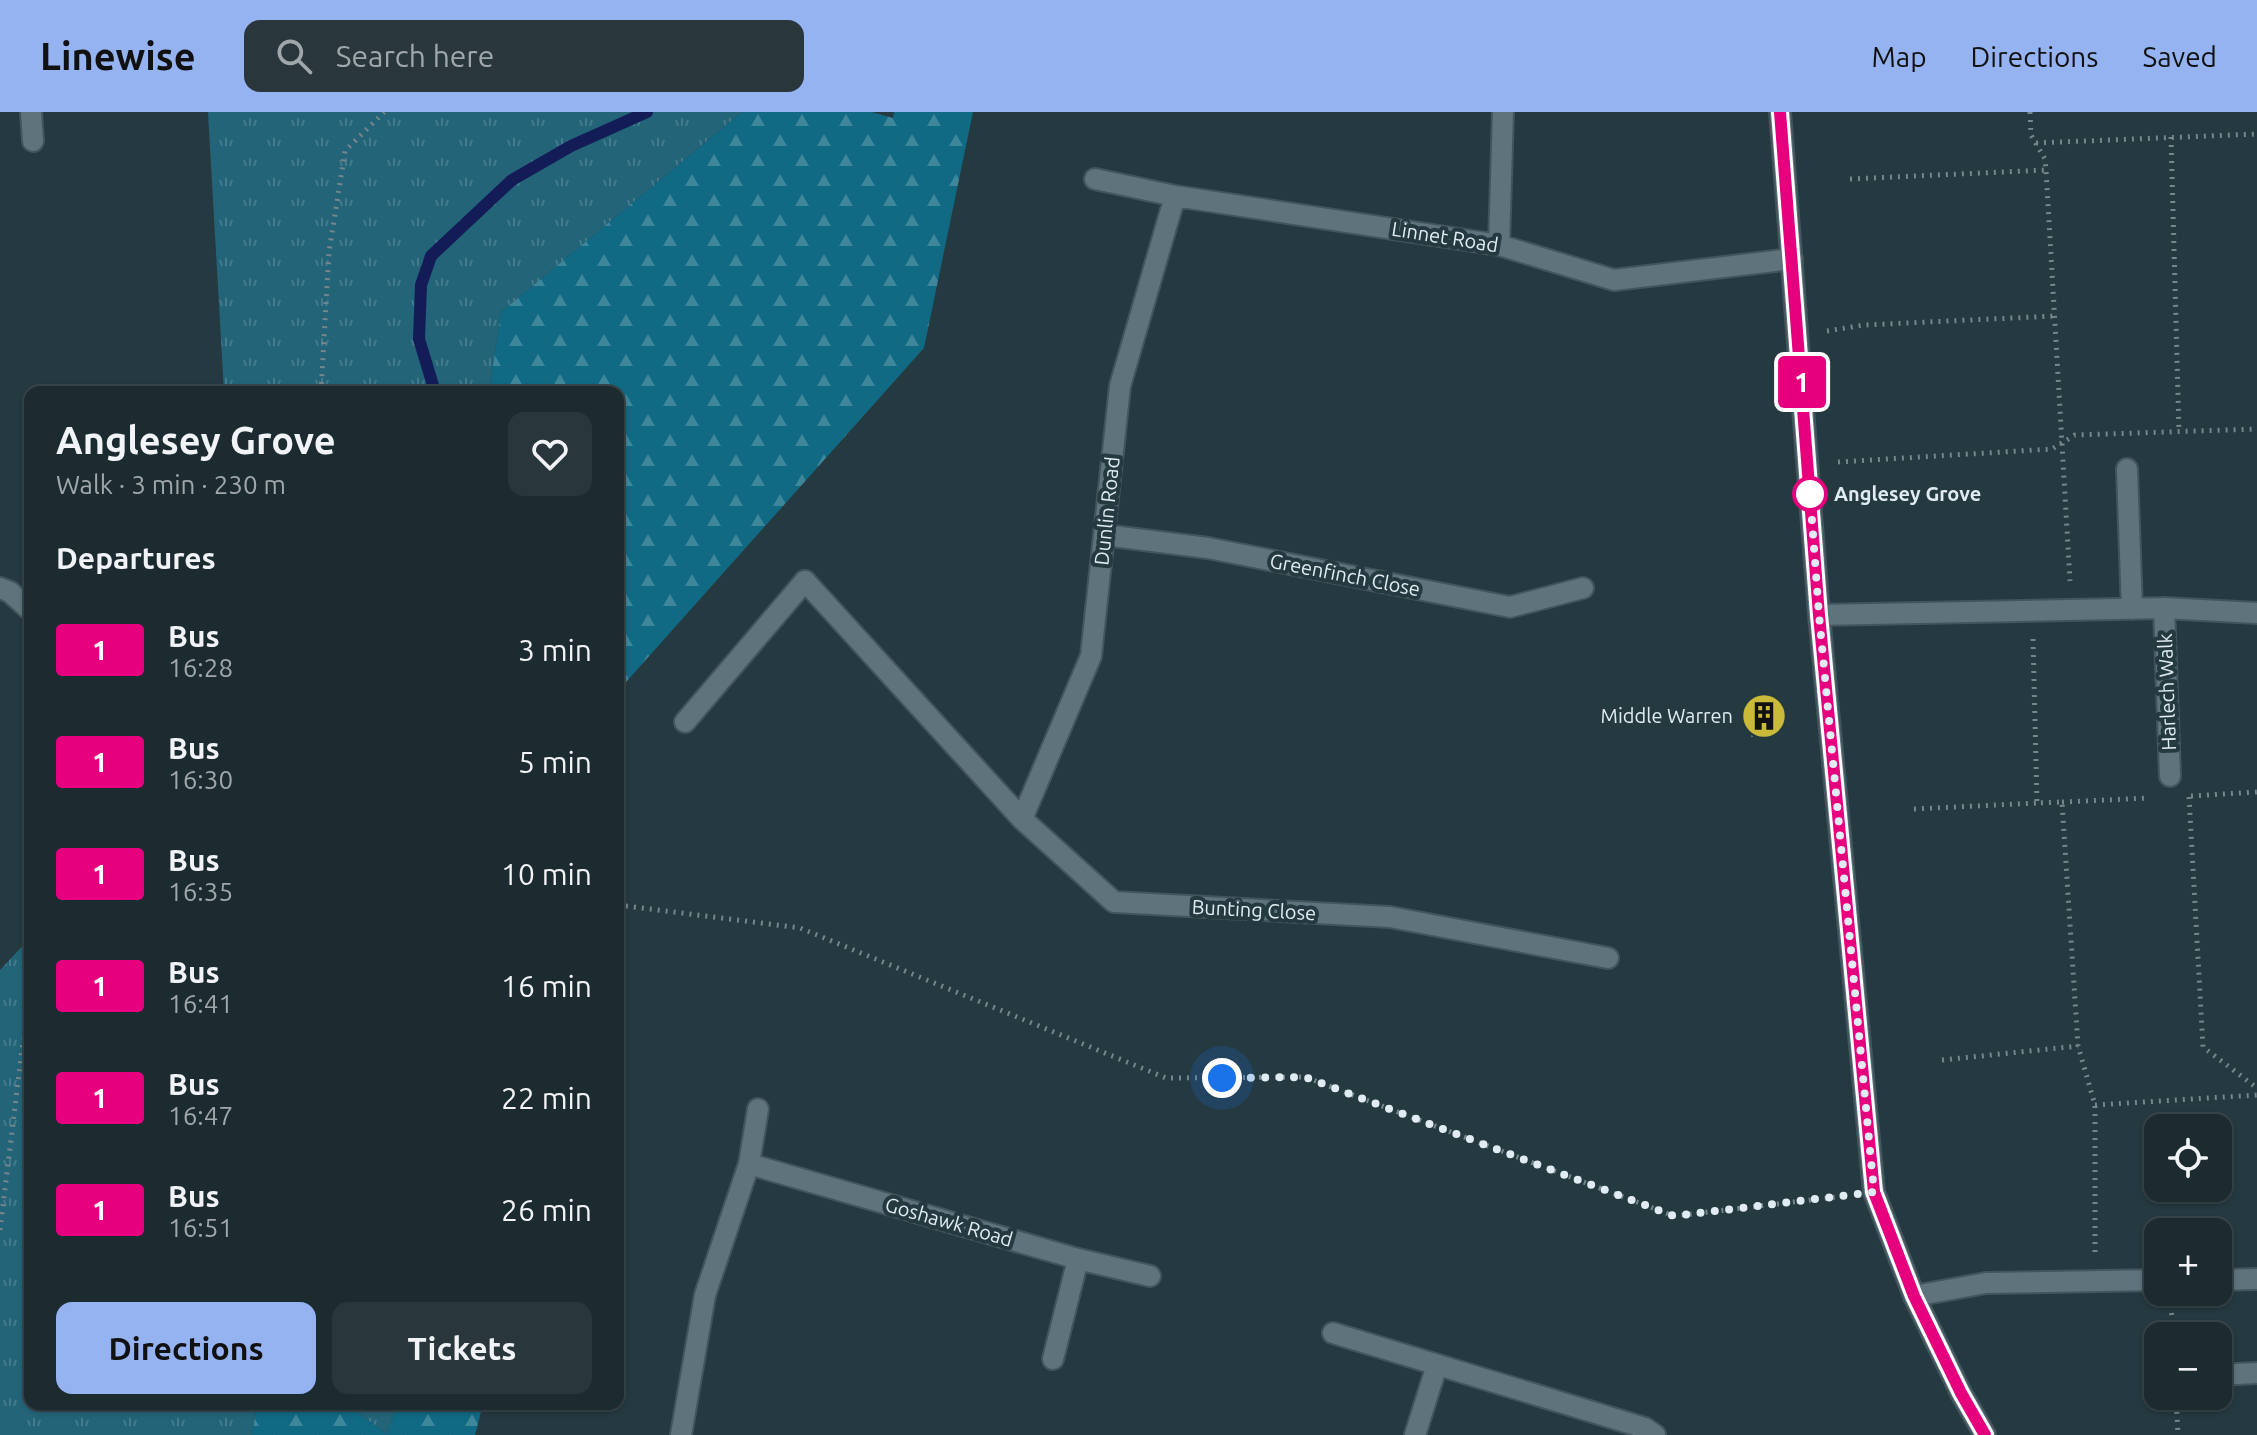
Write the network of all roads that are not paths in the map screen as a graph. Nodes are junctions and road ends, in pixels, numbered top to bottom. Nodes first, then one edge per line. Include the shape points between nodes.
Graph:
1 (31, 112) edge
2 (1503, 112) edge
3 (1780, 112) edge
4 (33, 141) dead end
5 (1095, 179) dead end
6 (1175, 196) junction
7 (1499, 245) junction
8 (1792, 259) junction
9 (2127, 469) dead end
10 (1104, 535) junction
11 (0, 588) edge
12 (1583, 588) dead end
13 (24, 605) edge
14 (2164, 608) junction
15 (2132, 609) junction
16 (2257, 613) edge
17 (1819, 615) junction
18 (685, 722) dead end
19 (2170, 776) dead end
20 (1022, 819) junction
21 (1608, 958) dead end
22 (758, 1109) dead end
23 (749, 1164) junction
24 (1078, 1259) junction
25 (1150, 1276) dead end
26 (2257, 1279) edge
27 (2144, 1280) edge
28 (2232, 1280) edge
29 (1914, 1296) junction
30 (1333, 1333) dead end
31 (1053, 1359) dead end
32 (1437, 1365) junction
33 (2257, 1373) edge
34 (2232, 1374) edge
35 (681, 1435) edge
36 (1415, 1435) edge
37 (1655, 1435) edge
38 (1985, 1435) edge

1 - 4 street
2 - 7 street
3 - 8 street
5 - 6 street, Linnet Road
6 - 7 street, Linnet Road
6 - 10 street, Dunlin Road via 1120,386
7 - 8 street, Linnet Road via 1614,280
8 - 17 street
9 - 15 street
10 - 12 street, Greenfinch Close via 1208,548 1510,607
10 - 20 street, Dunlin Road via 1091,656
11 - 13 street
14 - 15 street
14 - 16 street
14 - 19 street, Harlech Walk
15 - 17 street
17 - 29 street via 1874,1192
18 - 20 street, Bunting Close via 805,581
20 - 21 street, Bunting Close via 1114,902 1390,917
22 - 23 street
23 - 24 street, Goshawk Road
23 - 35 street via 705,1295
24 - 25 street, Goshawk Road
24 - 31 street
26 - 28 street
27 - 29 street via 1986,1283
29 - 38 street
30 - 32 street
32 - 36 street
32 - 37 street
33 - 34 street

